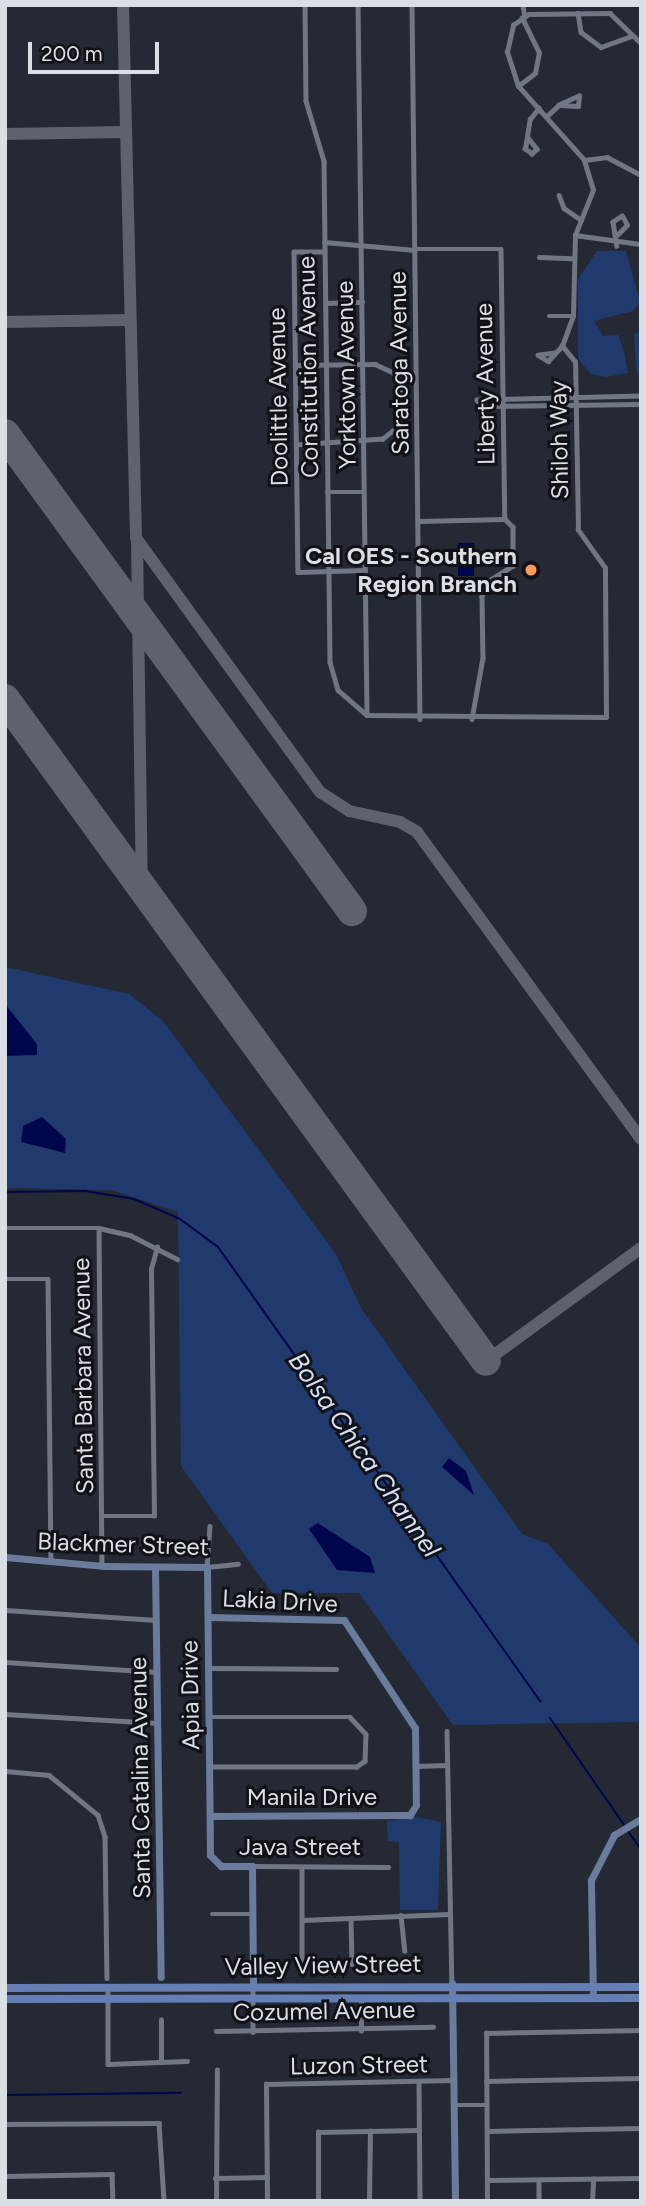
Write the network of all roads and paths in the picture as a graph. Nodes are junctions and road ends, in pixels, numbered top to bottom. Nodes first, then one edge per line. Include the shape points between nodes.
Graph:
1 (305, 5) edge
2 (358, 5) edge
3 (412, 5) edge
4 (523, 5) edge
5 (546, 5) edge
6 (591, 8) edge
7 (578, 13) junction
8 (546, 14) junction
9 (523, 17) junction
10 (632, 36) junction
11 (641, 43) edge
12 (518, 86) junction
13 (559, 105) dead end
14 (539, 108) junction
15 (547, 116) junction
16 (529, 139) dead end
17 (584, 160) junction
18 (641, 175) edge
19 (559, 195) dead end
20 (581, 220) junction
21 (575, 235) junction
22 (617, 235) dead end
23 (324, 242) junction
24 (362, 242) junction
25 (641, 244) edge
26 (617, 246) junction
27 (415, 249) junction
28 (325, 252) junction
29 (539, 257) dead end
30 (572, 258) junction
31 (362, 302) junction
32 (326, 303) junction
33 (549, 316) dead end
34 (573, 316) junction
35 (562, 346) junction
36 (555, 353) dead end
37 (363, 363) junction
38 (326, 364) junction
39 (296, 365) junction
40 (641, 396) edge
41 (503, 397) junction
42 (576, 397) junction
43 (406, 404) junction
44 (417, 404) junction
45 (641, 404) edge
46 (576, 405) junction
47 (503, 406) junction
48 (366, 443) junction
49 (327, 444) junction
50 (296, 445) junction
51 (327, 492) junction
52 (364, 492) junction
53 (505, 519) junction
54 (419, 522) junction
55 (365, 570) junction
56 (328, 571) junction
57 (367, 715) junction
58 (420, 719) junction
59 (471, 719) junction
60 (5, 1228) edge
61 (99, 1228) junction
62 (157, 1247) junction
63 (177, 1259) dead end
64 (5, 1279) edge
65 (102, 1516) junction
66 (210, 1525) dead end
67 (5, 1557) edge
68 (51, 1562) junction
69 (238, 1564) dead end
70 (103, 1566) junction
71 (207, 1567) junction
72 (155, 1568) junction
73 (5, 1610) edge
74 (208, 1617) junction
75 (157, 1620) junction
76 (5, 1661) edge
77 (208, 1668) junction
78 (336, 1669) dead end
79 (158, 1672) junction
80 (5, 1714) edge
81 (209, 1717) junction
82 (158, 1723) junction
83 (447, 1731) dead end
84 (447, 1765) junction
85 (416, 1766) junction
86 (210, 1767) junction
87 (5, 1771) edge
88 (412, 1814) joint
89 (211, 1816) junction
90 (641, 1819) edge
91 (213, 1864) joint
92 (252, 1866) junction
93 (302, 1867) junction
94 (388, 1867) dead end
95 (212, 1914) dead end
96 (253, 1914) junction
97 (449, 1914) junction
98 (401, 1915) junction
99 (302, 1920) junction
100 (351, 1920) junction
101 (405, 1951) dead end
102 (352, 1964) dead end
103 (302, 1965) dead end
104 (108, 1982) junction
105 (162, 1982) junction
106 (452, 1983) junction
107 (253, 1984) junction
108 (593, 1987) junction
109 (641, 1987) edge
110 (5, 1988) edge
111 (25, 1988) junction
112 (36, 1988) junction
113 (362, 1995) junction
114 (452, 1995) junction
115 (253, 1996) junction
116 (108, 1997) junction
117 (162, 1997) junction
118 (5, 1998) edge
119 (21, 1998) junction
120 (593, 1998) junction
121 (641, 1998) edge
122 (161, 2020) dead end
123 (433, 2027) dead end
124 (641, 2030) edge
125 (216, 2031) dead end
126 (361, 2031) junction
127 (253, 2032) junction
128 (187, 2061) dead end
129 (161, 2062) junction
130 (217, 2070) dead end
131 (641, 2078) edge
132 (453, 2080) junction
133 (419, 2081) junction
134 (486, 2081) junction
135 (453, 2105) junction
136 (486, 2105) junction
137 (5, 2124) edge
138 (641, 2128) edge
139 (419, 2130) junction
140 (370, 2131) junction
141 (486, 2131) junction
142 (5, 2176) edge
143 (267, 2177) junction
144 (215, 2178) junction
145 (641, 2178) edge
146 (593, 2179) junction
147 (487, 2180) junction
148 (539, 2180) junction
149 (113, 2201) edge
150 (164, 2201) edge
151 (216, 2201) edge
152 (267, 2201) edge
153 (318, 2201) edge
154 (369, 2201) edge
155 (420, 2201) edge
156 (455, 2201) edge
157 (487, 2201) edge
158 (539, 2201) edge
159 (593, 2201) edge

1 - 23 street, Constitution Avenue via 306,100 324,161
2 - 24 street, Yorktown Avenue
3 - 27 street, Saratoga Avenue
4 - 9 street
5 - 8 street
6 - 7 street
6 - 10 street via 610,13
7 - 8 street
7 - 10 street via 580,32 601,47
8 - 9 street
9 - 12 street, Shiloh Way via 508,35 507,52
9 - 12 street via 540,53 534,73
10 - 11 street
12 - 14 street, Shiloh Way
13 - 15 street
14 - 15 street, Shiloh Way
14 - 16 street via 530,119
15 - 17 street, Shiloh Way
17 - 18 street via 607,157
17 - 20 street, Shiloh Way via 593,190
19 - 20 street via 564,208
20 - 21 street, Shiloh Way
21 - 26 street
21 - 30 street, Shiloh Way
22 - 26 street
23 - 24 street
23 - 28 street, Constitution Avenue
24 - 27 street via 386,251
24 - 31 street, Yorktown Avenue
25 - 26 street
27 - 41 street, Liberty Avenue via 500,249
27 - 44 street, Saratoga Avenue
28 - 32 street, Constitution Avenue
28 - 39 street, Doolittle Avenue via 294,253
29 - 30 street
30 - 34 street, Shiloh Way
31 - 32 street
31 - 37 street, Yorktown Avenue
32 - 38 street, Constitution Avenue
33 - 34 street
34 - 35 street, Shiloh Way
35 - 36 street
35 - 42 street, Shiloh Way via 575,362
37 - 38 street
37 - 43 street via 394,373
37 - 48 street, Yorktown Avenue
38 - 39 street
38 - 49 street, Constitution Avenue
39 - 50 street, Doolittle Avenue
40 - 42 street
41 - 42 street
41 - 47 street, Liberty Avenue
41 - 47 street via 477,400 482,407
42 - 46 street, Shiloh Way
43 - 44 street
43 - 48 street via 395,432
44 - 54 street, Saratoga Avenue
45 - 46 street
46 - 47 street
46 - 59 street, Shiloh Way via 578,530 605,568 606,717
47 - 53 street, Liberty Avenue
48 - 49 street
48 - 52 street, Yorktown Avenue
49 - 50 street
49 - 51 street, Constitution Avenue
50 - 56 street, Doolittle Avenue via 298,572
51 - 52 street
51 - 56 street, Constitution Avenue
52 - 55 street, Yorktown Avenue
53 - 54 street
53 - 59 street, Liberty Avenue via 513,527 513,566 483,592 482,662
54 - 58 street, Saratoga Avenue
55 - 56 street
55 - 57 street, Yorktown Avenue
56 - 57 street, Constitution Avenue via 332,678 345,699
57 - 58 street, Shiloh Way
58 - 59 street, Shiloh Way
60 - 61 street
61 - 62 street
61 - 65 street, Santa Barbara Avenue
62 - 63 street
62 - 65 street via 151,1269 154,1516
64 - 68 street via 48,1279
65 - 70 street, Santa Barbara Avenue
66 - 71 street, Apia Drive
67 - 68 street, Blackmer Street
68 - 70 street, Blackmer Street
69 - 71 street, Blackmer Street
70 - 72 street, Blackmer Street
71 - 72 street, Blackmer Street
71 - 74 street, Apia Drive
72 - 75 street, Santa Catalina Avenue
73 - 75 street
74 - 77 street, Apia Drive
74 - 85 street, Lakia Drive via 344,1620 413,1715
75 - 79 street, Santa Catalina Avenue
76 - 79 street
77 - 78 street
77 - 81 street, Apia Drive
79 - 82 street, Santa Catalina Avenue
80 - 82 street
81 - 86 street, Apia Drive
81 - 86 street via 356,1719 365,1731 364,1764
82 - 105 street, Santa Catalina Avenue
83 - 84 street
84 - 85 street
84 - 97 street
85 - 88 street, Lakia Drive
86 - 89 street, Apia Drive
87 - 104 street via 49,1776 86,1802 105,1837
88 - 89 street, Manila Drive
89 - 91 street, Apia Drive
90 - 108 street via 625,1827 599,1856 591,1880
91 - 92 street, Java Street
92 - 93 street, Java Street
92 - 96 street
93 - 94 street, Java Street
93 - 99 street
95 - 96 street
96 - 107 street
97 - 98 street
97 - 106 street
98 - 100 street
98 - 101 street
99 - 100 street
99 - 103 street
100 - 102 street
104 - 105 main road, Valley View Street
104 - 112 main road, Valley View Street
104 - 116 street
105 - 107 main road, Valley View Street
105 - 117 street
106 - 107 main road, Valley View Street
106 - 108 main road, Valley View Street
106 - 114 street
107 - 115 street
108 - 109 main road, Valley View Street
108 - 120 street
110 - 111 main road, Valley View Street
111 - 112 main road, Valley View Street
111 - 119 main road
112 - 119 main road
113 - 114 main road, Valley View Street
113 - 115 main road, Valley View Street
113 - 126 street
114 - 120 main road, Valley View Street
114 - 132 street
115 - 117 main road, Valley View Street
115 - 127 street
116 - 117 main road, Valley View Street
116 - 119 main road, Valley View Street
116 - 129 street via 108,2064
118 - 119 main road, Valley View Street
120 - 121 main road, Valley View Street
122 - 129 street
123 - 126 street, Cozumel Avenue
124 - 134 street via 486,2033
125 - 127 street, Cozumel Avenue
126 - 127 street, Cozumel Avenue
128 - 129 street
130 - 144 street
131 - 134 street
132 - 133 street, Luzon Street
132 - 135 street
133 - 139 street
133 - 143 street, Luzon Street via 266,2084
134 - 136 street
135 - 136 street
135 - 156 street
136 - 141 street
137 - 150 street via 162,2124
138 - 141 street
139 - 140 street
139 - 155 street
140 - 153 street via 318,2132
140 - 154 street
141 - 147 street
142 - 149 street via 112,2174
143 - 144 street
143 - 152 street
144 - 151 street
145 - 146 street
146 - 148 street
146 - 159 street
147 - 148 street
147 - 157 street
148 - 158 street

